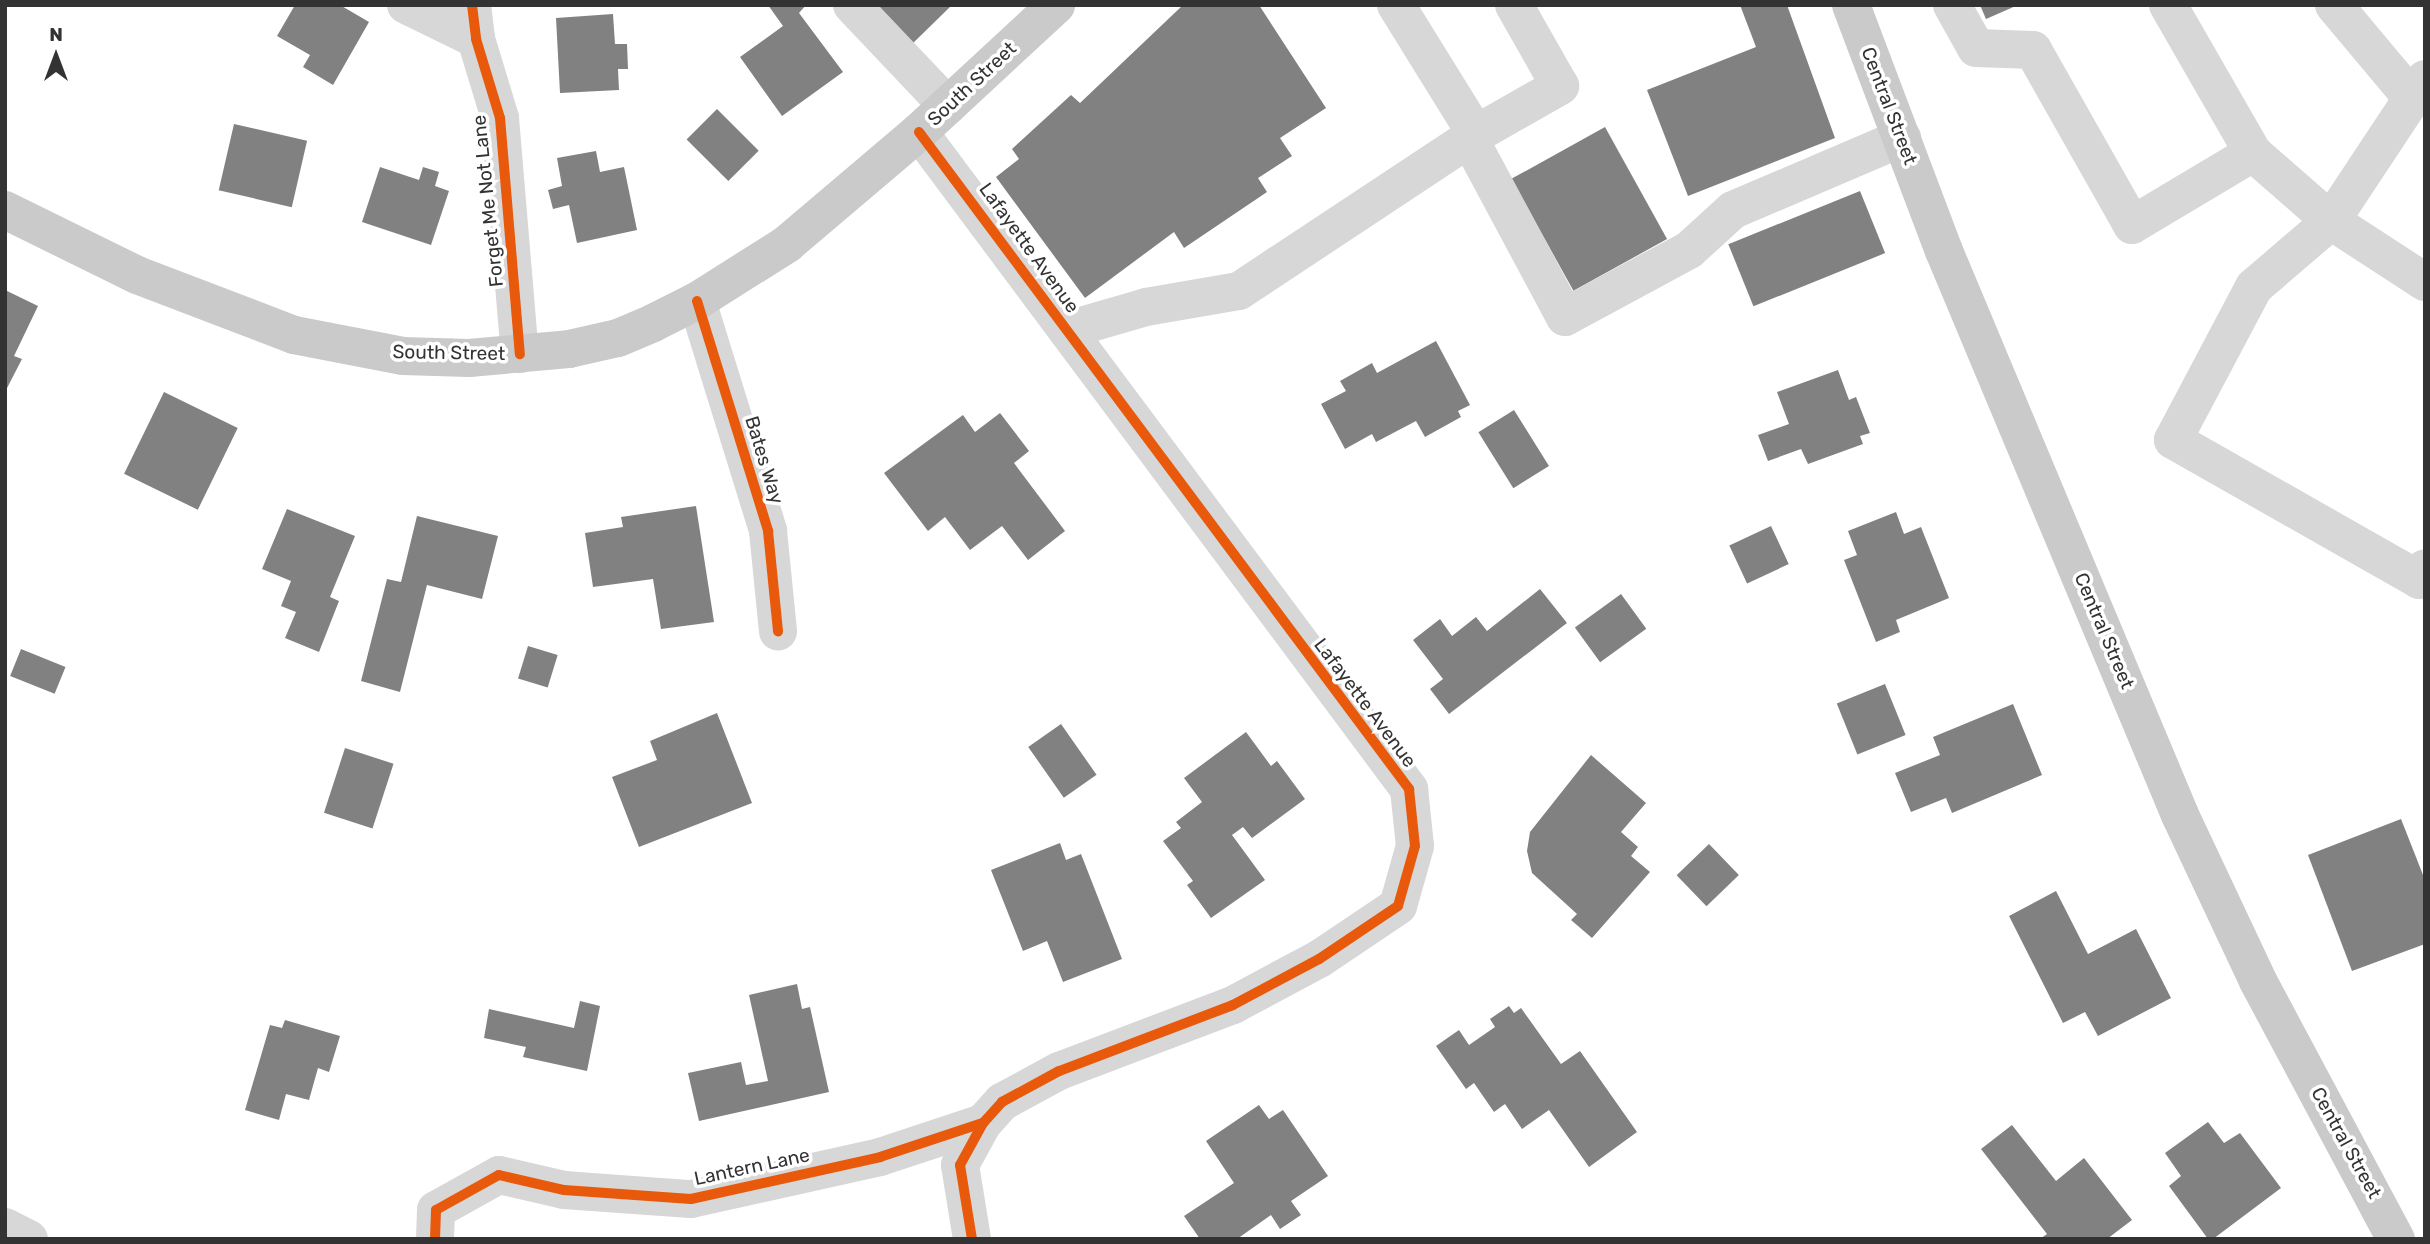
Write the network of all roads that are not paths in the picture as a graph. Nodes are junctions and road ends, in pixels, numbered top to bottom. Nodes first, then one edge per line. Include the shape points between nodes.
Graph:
1 (405, 5) edge
2 (852, 5) edge
3 (1056, 5) edge
4 (1396, 5) edge
5 (1514, 5) edge
6 (1851, 5) edge
7 (1952, 5) edge
8 (2168, 5) edge
9 (2334, 5) edge
10 (474, 22) edge
11 (2419, 89) edge
12 (948, 106) junction
13 (919, 132) junction
14 (1472, 136) junction
15 (1902, 138) junction
16 (2253, 153) junction
17 (5, 210) edge
18 (2331, 221) junction
19 (2425, 282) edge
20 (697, 301) junction
21 (1067, 330) junction
22 (520, 354) junction
23 (2425, 568) edge
24 (778, 632) dead end
25 (983, 1123) junction
26 (5, 1227) edge
27 (29, 1239) edge
28 (435, 1239) edge
29 (972, 1239) edge
30 (2396, 1239) edge

1 - 10 street, Forget Me Not Lane
2 - 12 street
3 - 12 main road, South Street
4 - 14 street
5 - 14 street via 1560,86
6 - 15 main road, Central Street
7 - 16 street via 1976,47 2033,50 2132,225
8 - 16 street
9 - 11 street
10 - 22 street, Forget Me Not Lane via 500,118
11 - 18 street
12 - 13 main road, South Street
13 - 20 main road, South Street via 787,244
13 - 21 street, Lafayette Avenue
14 - 15 street via 1565,317 1689,250 1733,211
14 - 21 street via 1239,291 1146,307
15 - 30 main road, Central Street via 1944,251 2180,815 2258,981
16 - 18 street
17 - 22 main road, South Street via 137,275 294,335 403,356
18 - 19 street
18 - 23 street via 2254,286 2173,440 2418,580
20 - 22 main road, South Street via 618,338
20 - 24 street, Bates Way via 768,531
21 - 25 street, Lafayette Avenue via 1409,789 1415,848 1398,906 1319,959 1233,1004 1059,1071 1002,1102
25 - 28 street, Lantern Lane via 880,1157 691,1199 564,1190 499,1175 436,1210
25 - 29 street, Lafayette Avenue via 960,1165
26 - 27 street

